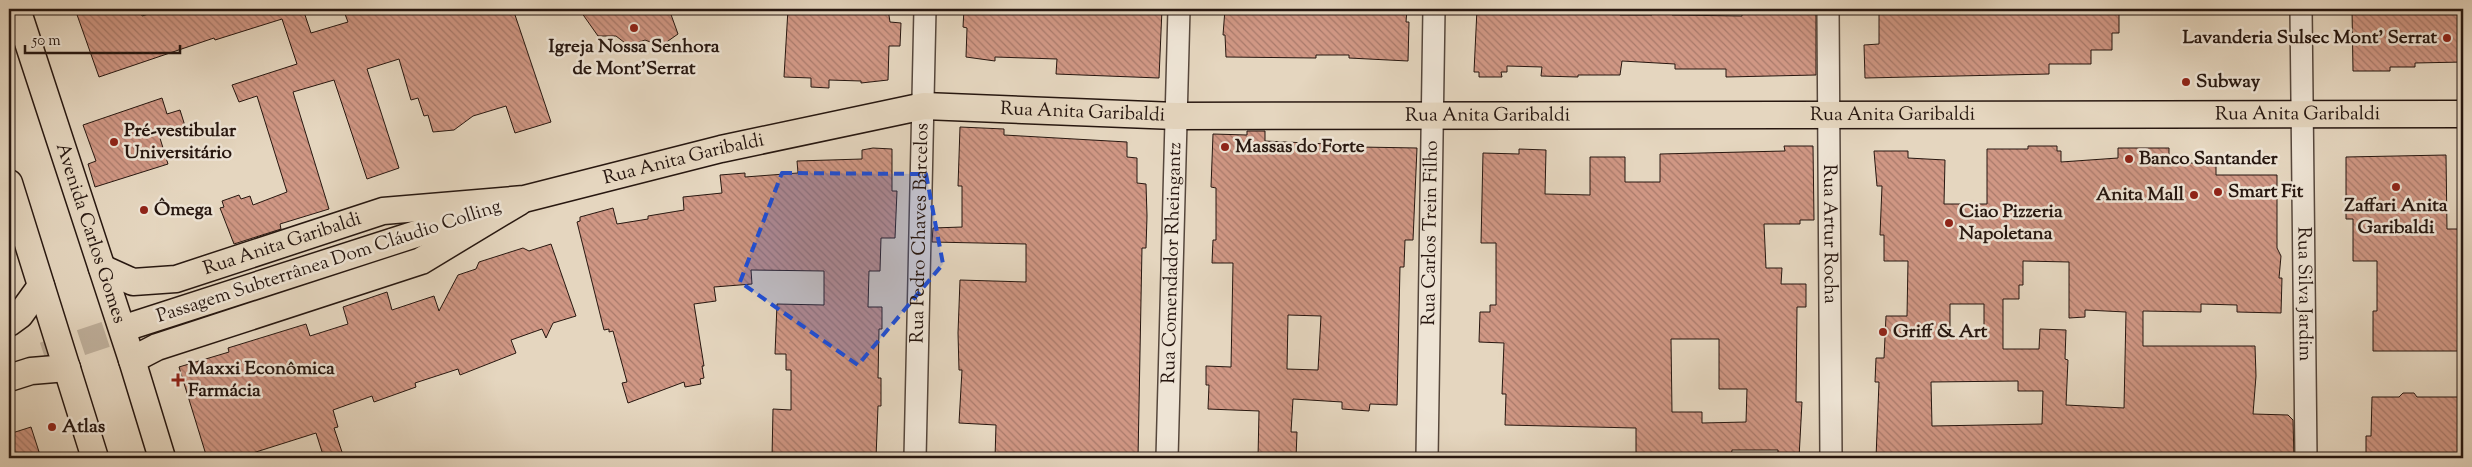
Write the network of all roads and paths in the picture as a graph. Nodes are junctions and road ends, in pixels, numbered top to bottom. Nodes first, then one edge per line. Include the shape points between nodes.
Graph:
1 (17, 9) edge
2 (925, 9) edge
3 (1179, 9) edge
4 (1434, 9) edge
5 (1828, 9) edge
6 (2301, 9) edge
7 (924, 106) junction
8 (2302, 114) junction
9 (2463, 114) edge
10 (1431, 115) junction
11 (1828, 115) junction
12 (1176, 116) junction
13 (9, 183) edge
14 (524, 199) junction
15 (102, 268) junction
16 (41, 286) junction
17 (9, 323) edge
18 (134, 325) tunnel mouth
19 (44, 355) tunnel mouth
20 (132, 360) junction
21 (9, 365) edge
22 (67, 368) junction
23 (9, 378) edge
24 (95, 458) edge
25 (162, 458) edge
26 (914, 458) edge
27 (1167, 458) edge
28 (1427, 458) edge
29 (1831, 458) edge
30 (2306, 458) edge

1 - 15 main road, Avenida Carlos Gomes
2 - 7 street, Rua Pedro Chaves Barcelos
3 - 12 street, Rua Comendador Rheingantz
4 - 10 street, Rua Carlos Trein Filho
5 - 11 street, Rua Artur Rocha
6 - 8 street, Rua Silva Jardim
7 - 12 main road, Rua Anita Garibaldi
7 - 14 main road, Rua Anita Garibaldi via 720,149
7 - 26 street, Rua Pedro Chaves Barcelos
8 - 9 main road, Rua Anita Garibaldi
8 - 11 main road, Rua Anita Garibaldi
8 - 30 street, Rua Silva Jardim
10 - 11 main road, Rua Anita Garibaldi
10 - 12 main road, Rua Anita Garibaldi
10 - 28 street, Rua Carlos Trein Filho
11 - 29 street, Rua Artur Rocha
12 - 27 street, Rua Comendador Rheingantz
13 - 16 main road
14 - 15 main road, Rua Anita Garibaldi via 383,211 176,279 134,282
14 - 18 main road, Passagem Subterrânea Dom Cláudio Colling
14 - 20 main road, Rua Anita Garibaldi via 421,261 157,348
15 - 20 main road, Avenida Carlos Gomes
16 - 17 main road via 20,315
16 - 22 main road
19 - 21 main road
20 - 25 main road, Avenida Carlos Gomes
22 - 23 main road via 31,371
22 - 24 main road

